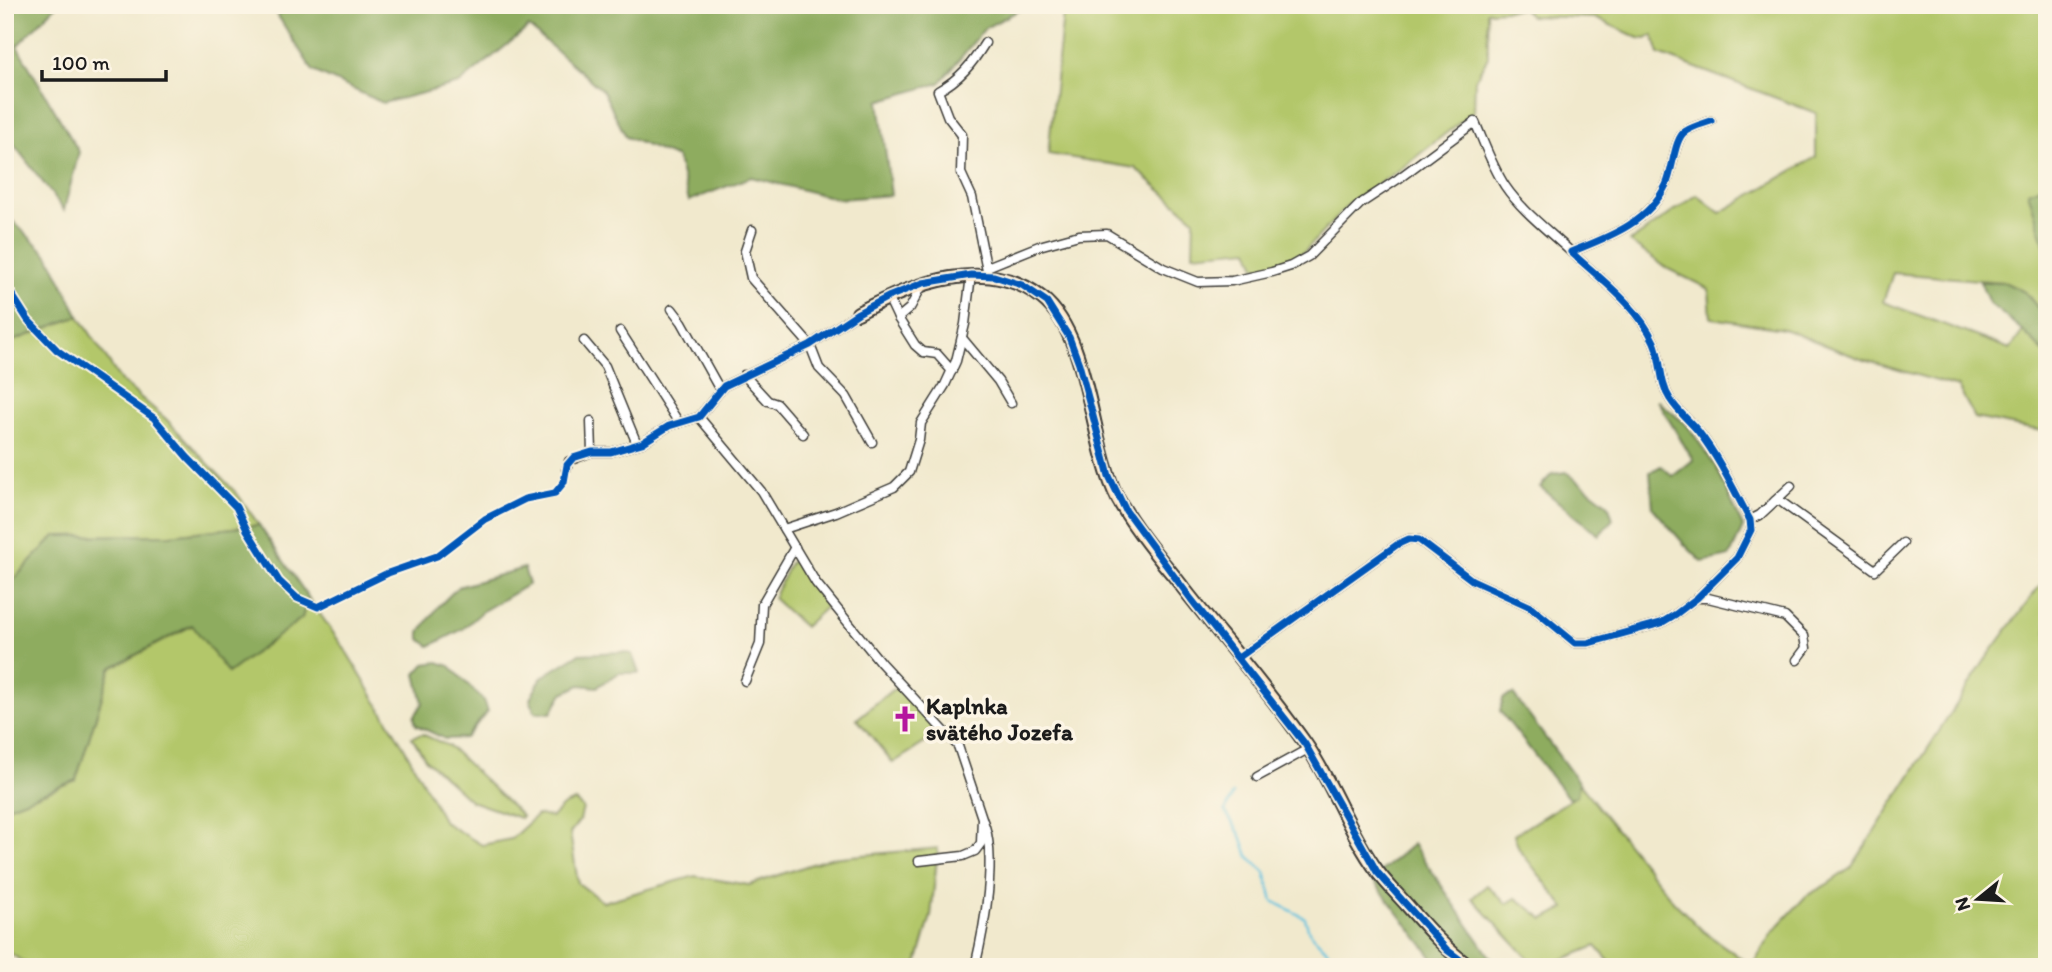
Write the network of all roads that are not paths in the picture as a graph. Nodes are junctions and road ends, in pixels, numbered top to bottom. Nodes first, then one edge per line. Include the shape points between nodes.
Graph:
1 (985, 43) dead end
2 (1711, 121) dead end
3 (752, 230) dead end
4 (1571, 251) junction
5 (987, 271) junction
6 (971, 275) junction
7 (923, 284) junction
8 (888, 297) junction
9 (672, 309) dead end
10 (858, 313) joint
11 (898, 318) junction
12 (620, 331) dead end
13 (962, 338) junction
14 (584, 341) dead end
15 (810, 345) junction
16 (952, 371) junction
17 (744, 375) junction
18 (720, 390) junction
19 (1011, 403) dead end
20 (699, 416) junction
21 (591, 421) dead end
22 (679, 423) junction
23 (803, 433) dead end
24 (872, 442) dead end
25 (637, 444) junction
26 (592, 452) junction
27 (566, 470) dead end
28 (1791, 486) dead end
29 (1775, 501) junction
30 (1750, 520) junction
31 (783, 529) junction
32 (1903, 542) dead end
33 (794, 547) junction
34 (1697, 597) junction
35 (1238, 658) junction
36 (1797, 660) dead end
37 (745, 681) dead end
38 (1308, 749) junction
39 (1257, 777) dead end
40 (982, 818) junction
41 (919, 861) dead end
42 (975, 967) edge
43 (1470, 967) edge

1 - 5 street via 972,65 938,91 948,117 962,135 961,173 972,197
2 - 4 street via 1683,132 1666,186 1637,221
3 - 15 street via 745,251 751,278
4 - 5 street via 1506,187 1475,122 1360,204 1309,256 1272,272 1232,281 1198,282 1163,268 1107,234 1079,235 1038,246
4 - 30 street via 1639,315 1656,347 1668,396 1714,455
5 - 6 street
5 - 35 street via 1032,290 1058,316 1074,349 1118,498
6 - 7 street
6 - 13 street
7 - 8 street
7 - 11 street via 910,308
8 - 10 street
8 - 11 street
9 - 18 street
10 - 15 street
11 - 16 street via 915,345 937,354
12 - 22 street
13 - 16 street
13 - 19 street
14 - 25 street via 605,366
15 - 17 street
15 - 24 street via 819,368 846,396
16 - 31 street via 921,423 909,472 894,487
17 - 18 street
17 - 23 street
18 - 20 street
20 - 22 street
20 - 31 street via 761,491
21 - 26 street
22 - 25 street
25 - 26 street
26 - 27 street via 569,461
28 - 29 street
29 - 30 street
29 - 32 street via 1786,504 1875,570
30 - 34 street via 1751,530 1737,558
31 - 33 street
33 - 37 street via 762,604 760,644
33 - 40 street via 816,583 873,653 958,746
34 - 35 street via 1661,623 1575,643 1531,607 1472,580 1419,540 1409,539
34 - 36 street via 1784,617 1804,636 1805,648
35 - 38 street
38 - 39 street
38 - 43 street via 1377,872 1447,950
40 - 41 street via 981,843 975,851
40 - 42 street via 988,831 989,867

